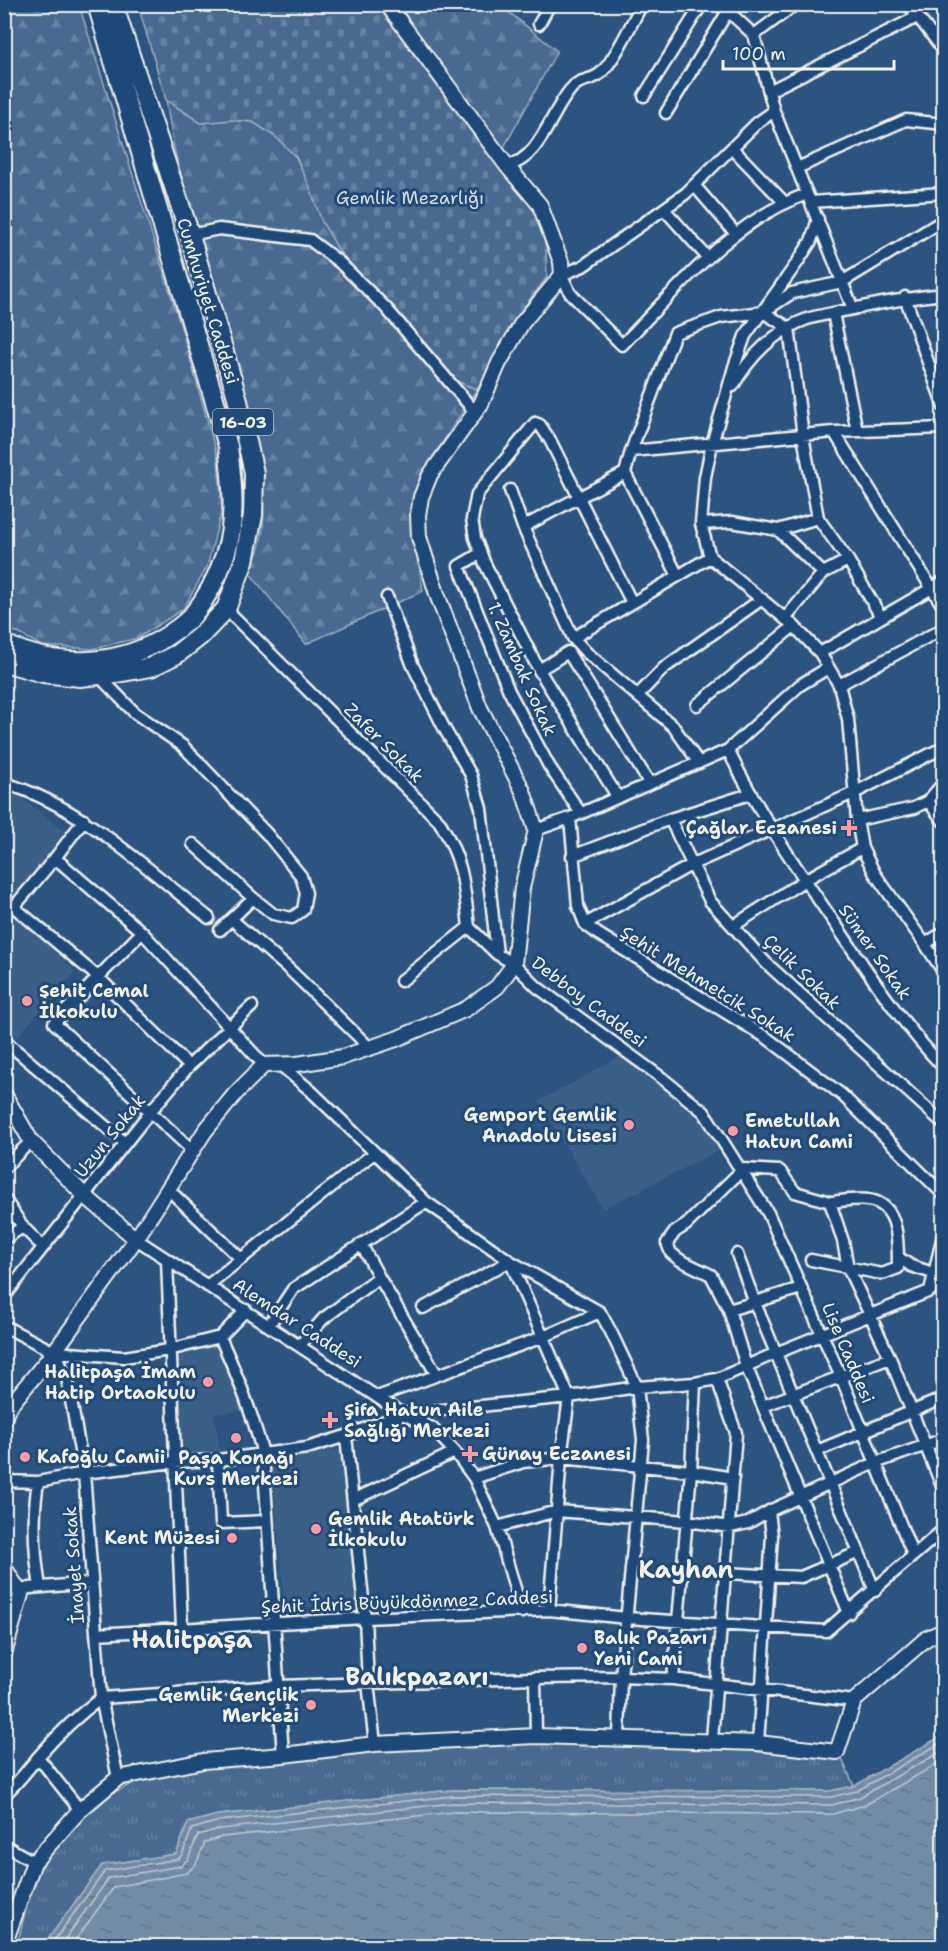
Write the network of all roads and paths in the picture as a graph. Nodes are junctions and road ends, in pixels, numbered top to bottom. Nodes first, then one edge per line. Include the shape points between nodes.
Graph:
1 (97, 4) edge
2 (113, 4) edge
3 (387, 4) edge
4 (642, 4) edge
5 (702, 4) edge
6 (717, 4) edge
7 (796, 4) edge
8 (908, 4) edge
9 (548, 5) edge
10 (728, 11) junction
11 (918, 16) junction
12 (539, 24) dead end
13 (754, 35) junction
14 (944, 51) edge
15 (769, 91) junction
16 (644, 96) dead end
17 (774, 111) junction
18 (666, 113) dead end
19 (944, 124) edge
20 (732, 148) junction
21 (507, 166) junction
22 (797, 168) junction
23 (694, 185) junction
24 (944, 193) edge
25 (809, 198) junction
26 (784, 202) junction
27 (664, 209) junction
28 (818, 219) junction
29 (944, 220) edge
30 (736, 234) junction
31 (189, 235) junction
32 (708, 258) junction
33 (562, 275) junction
34 (842, 282) junction
35 (944, 294) edge
36 (904, 297) junction
37 (853, 309) junction
38 (763, 312) junction
39 (833, 313) junction
40 (789, 328) junction
41 (725, 402) junction
42 (944, 407) edge
43 (475, 412) junction
44 (944, 428) edge
45 (857, 431) junction
46 (834, 432) junction
47 (803, 436) junction
48 (712, 444) junction
49 (631, 451) junction
50 (625, 473) junction
51 (510, 490) dead end
52 (580, 497) junction
53 (818, 518) junction
54 (701, 524) junction
55 (523, 527) junction
56 (778, 530) junction
57 (481, 553) junction
58 (710, 557) junction
59 (848, 560) junction
60 (823, 573) junction
61 (678, 576) junction
62 (944, 581) edge
63 (931, 588) junction
64 (387, 597) dead end
65 (762, 599) junction
66 (632, 603) junction
67 (944, 608) edge
68 (226, 609) junction
69 (881, 617) junction
70 (784, 619) junction
71 (794, 626) junction
72 (944, 628) edge
73 (573, 638) junction
74 (4, 644) edge
75 (820, 653) junction
76 (4, 662) edge
77 (828, 668) junction
78 (539, 670) junction
79 (98, 675) junction
80 (839, 685) junction
81 (638, 695) junction
82 (697, 705) dead end
83 (944, 747) edge
84 (728, 750) junction
85 (699, 763) junction
86 (944, 782) edge
87 (4, 783) edge
88 (650, 784) junction
89 (856, 792) junction
90 (750, 794) junction
91 (617, 796) junction
92 (928, 801) junction
93 (575, 815) junction
94 (670, 819) junction
95 (84, 820) junction
96 (857, 820) junction
97 (944, 822) edge
98 (773, 829) junction
99 (536, 830) junction
100 (193, 844) dead end
101 (862, 848) junction
102 (572, 856) junction
103 (55, 858) junction
104 (693, 864) junction
105 (806, 880) junction
106 (253, 898) junction
107 (209, 918) dead end
108 (231, 919) junction
109 (585, 924) junction
110 (733, 926) junction
111 (469, 927) junction
112 (220, 930) dead end
113 (142, 932) junction
114 (944, 932) edge
115 (925, 944) junction
116 (497, 954) junction
117 (514, 964) junction
118 (944, 974) edge
119 (98, 977) junction
120 (401, 981) dead end
121 (252, 1006) dead end
122 (230, 1027) junction
123 (4, 1040) edge
124 (370, 1048) junction
125 (264, 1065) junction
126 (279, 1065) junction
127 (189, 1066) junction
128 (944, 1068) edge
129 (4, 1094) edge
130 (150, 1112) junction
131 (10, 1117) edge
132 (944, 1124) edge
133 (32, 1141) junction
134 (125, 1143) junction
135 (193, 1150) junction
136 (374, 1153) junction
137 (4, 1168) edge
138 (743, 1169) junction
139 (168, 1190) junction
140 (944, 1195) edge
141 (84, 1196) junction
142 (4, 1198) edge
143 (426, 1202) junction
144 (830, 1202) junction
145 (23, 1227) junction
146 (944, 1231) edge
147 (4, 1239) edge
148 (136, 1239) junction
149 (361, 1244) junction
150 (43, 1247) junction
151 (736, 1254) dead end
152 (898, 1257) junction
153 (241, 1259) junction
154 (167, 1260) junction
155 (811, 1260) dead end
156 (510, 1261) junction
157 (848, 1268) junction
158 (933, 1273) junction
159 (379, 1278) junction
160 (207, 1286) junction
161 (801, 1288) junction
162 (4, 1297) edge
163 (754, 1303) junction
164 (423, 1308) dead end
165 (246, 1310) junction
166 (729, 1310) junction
167 (600, 1312) junction
168 (872, 1316) junction
169 (269, 1325) junction
170 (4, 1326) edge
171 (824, 1334) junction
172 (220, 1337) junction
173 (543, 1337) junction
174 (300, 1345) junction
175 (169, 1350) junction
176 (54, 1352) junction
177 (776, 1353) junction
178 (890, 1358) junction
179 (746, 1366) junction
180 (437, 1375) junction
181 (841, 1377) junction
182 (717, 1379) junction
183 (695, 1383) junction
184 (637, 1387) junction
185 (793, 1394) junction
186 (377, 1397) junction
187 (569, 1397) junction
188 (944, 1398) edge
189 (763, 1406) junction
190 (6, 1411) edge
191 (912, 1411) junction
192 (403, 1414) junction
193 (863, 1431) junction
194 (346, 1436) junction
195 (944, 1439) edge
196 (926, 1446) junction
197 (818, 1451) junction
198 (455, 1452) junction
199 (263, 1454) junction
200 (561, 1458) junction
201 (218, 1460) junction
202 (174, 1462) junction
203 (875, 1463) junction
204 (641, 1466) junction
205 (691, 1471) junction
206 (84, 1473) junction
207 (474, 1478) junction
208 (733, 1478) junction
209 (4, 1481) edge
210 (38, 1482) junction
211 (831, 1483) junction
212 (944, 1491) edge
213 (801, 1496) junction
214 (353, 1500) junction
215 (557, 1511) junction
216 (769, 1511) junction
217 (636, 1517) junction
218 (267, 1521) junction
219 (687, 1521) junction
220 (497, 1527) junction
221 (730, 1527) junction
222 (944, 1529) edge
223 (859, 1552) junction
224 (912, 1555) junction
225 (830, 1566) junction
226 (4, 1567) edge
227 (726, 1573) junction
228 (770, 1575) junction
229 (93, 1583) junction
230 (40, 1587) junction
231 (875, 1591) junction
232 (21, 1594) junction
233 (549, 1610) junction
234 (522, 1612) junction
235 (849, 1613) junction
236 (365, 1618) junction
237 (627, 1618) junction
238 (679, 1622) junction
239 (274, 1624) junction
240 (721, 1624) junction
241 (182, 1628) junction
242 (766, 1628) junction
243 (944, 1631) edge
244 (96, 1634) junction
245 (4, 1654) edge
246 (621, 1677) junction
247 (535, 1678) junction
248 (673, 1679) junction
249 (369, 1683) junction
250 (718, 1684) junction
251 (278, 1686) junction
252 (762, 1689) junction
253 (101, 1698) junction
254 (854, 1701) junction
255 (536, 1736) junction
256 (619, 1737) junction
257 (712, 1740) junction
258 (758, 1743) junction
259 (375, 1744) junction
260 (283, 1755) junction
261 (38, 1757) junction
262 (118, 1778) junction
263 (4, 1795) edge
264 (80, 1810) junction
265 (4, 1845) edge
266 (34, 1862) junction
267 (4, 1945) edge

1 - 74 main road, Cumhuriyet Caddesi / 16-03 via 228,446 234,502 231,530 217,573 192,616 143,649 82,663 50,660
2 - 31 main road, Cumhuriyet Caddesi / 16-03
3 - 21 street
4 - 21 street via 598,76 572,87 535,148 519,164
5 - 16 street
6 - 10 street
7 - 13 street
8 - 11 street
9 - 12 street
10 - 13 street
10 - 18 street
11 - 14 street
11 - 15 street
13 - 15 street
15 - 17 street
17 - 20 street
17 - 22 street
19 - 22 street via 906,120
20 - 23 street
20 - 26 street
21 - 33 street via 540,205
22 - 25 street
23 - 27 street
23 - 30 street
24 - 25 street
25 - 26 street
25 - 28 street
26 - 30 street
27 - 32 street
27 - 33 street via 583,266
28 - 34 street
28 - 38 street via 811,241
29 - 34 street
30 - 32 street
31 - 43 street via 219,229 309,240 339,262 386,308
31 - 68 main road, Cumhuriyet Caddesi / 16-03 via 237,397 254,473 253,515 244,561
32 - 33 street via 622,345 570,293
33 - 43 street via 522,324
34 - 37 street
34 - 38 street via 792,293
35 - 36 street
36 - 37 street
36 - 42 street
37 - 39 street
38 - 40 street
38 - 41 street via 745,336
38 - 49 street via 720,318 675,333
39 - 40 street
39 - 45 street
40 - 41 street via 743,368
40 - 47 street
41 - 48 street
43 - 99 street via 430,474 421,497 419,537 480,708 523,791
44 - 45 street
45 - 46 street
46 - 47 street
46 - 63 street
47 - 48 street
47 - 53 street
48 - 49 street
48 - 54 street
49 - 50 street
50 - 52 street
50 - 61 street
51 - 55 street
52 - 55 street
52 - 57 street via 550,440 535,423 477,495 472,519
52 - 66 street
53 - 56 street
53 - 59 street
54 - 56 street via 732,522
54 - 58 street
55 - 73 street
56 - 60 street
57 - 78 street
57 - 93 street, 1. Zambak Sokak via 459,566 509,691
58 - 61 street
58 - 65 street
59 - 60 street
59 - 69 street
60 - 70 street
61 - 66 street
62 - 63 street
63 - 67 street
63 - 69 street
64 - 116 street via 413,666 471,775 481,808
65 - 70 street
65 - 81 street via 664,668
66 - 73 street
68 - 79 main road, Cumhuriyet Caddesi / 16-03 via 177,654 151,666
68 - 111 street, Zafer Sokak via 439,821 462,869
69 - 75 street
70 - 71 street
71 - 75 street
71 - 82 street
72 - 80 street
73 - 81 street
75 - 77 street
76 - 79 main road, Cumhuriyet Caddesi / 16-03 via 43,673
77 - 80 street
77 - 84 street via 800,685
78 - 88 street via 568,652
78 - 91 street
79 - 106 street via 135,712 183,746 225,789 301,876 306,893 303,910 292,918 273,914
80 - 89 street via 848,719
81 - 85 street via 673,726
83 - 89 street
84 - 85 street
84 - 90 street, Sümer Sokak
85 - 88 street
86 - 92 street
87 - 95 street via 50,800
88 - 91 street
89 - 96 street
89 - 98 street
90 - 94 street
90 - 98 street, Sümer Sokak
91 - 93 street
92 - 96 street
92 - 97 street
93 - 99 street
93 - 102 street
94 - 102 street
94 - 104 street, Çelik Sokak
95 - 103 street
95 - 107 street
96 - 101 street
98 - 104 street
98 - 105 street, Sümer Sokak
99 - 117 street via 522,888
100 - 106 street
101 - 105 street
101 - 115 street via 874,874
102 - 109 street via 578,906
103 - 113 street
103 - 119 street via 14,907
104 - 109 street
104 - 110 street, Çelik Sokak via 710,901
105 - 110 street
105 - 128 street, Sümer Sokak via 916,1038
106 - 108 street
108 - 112 street
108 - 124 street via 290,969
109 - 140 street, Şehit Mehmetcik Sokak via 767,1038 842,1095
110 - 132 street, Çelik Sokak via 766,963
111 - 116 street, Debboy Caddesi
111 - 120 street
113 - 119 street
113 - 122 street
114 - 115 street
115 - 118 street
116 - 117 street, Debboy Caddesi
117 - 124 street via 497,987 466,1009
117 - 138 street, Debboy Caddesi via 537,987 704,1112
119 - 127 street
119 - 130 street via 54,1023
121 - 122 street, Uzun Sokak
122 - 125 street
122 - 127 street, Uzun Sokak
123 - 134 street
124 - 126 street via 343,1058
125 - 126 street
125 - 135 street via 236,1093
126 - 136 street
127 - 130 street, Uzun Sokak
129 - 131 street, Alemdar Caddesi
130 - 134 street, Uzun Sokak
130 - 135 street
131 - 133 street, Alemdar Caddesi
133 - 137 street
133 - 141 street, Alemdar Caddesi
134 - 141 street, Uzun Sokak
135 - 139 street
136 - 143 street
136 - 153 street
138 - 144 street via 780,1171 795,1192
138 - 161 street, Lise Caddesi via 768,1213
138 - 166 street via 668,1243 671,1253 680,1260 711,1275
139 - 148 street
139 - 153 street
141 - 148 street, Alemdar Caddesi
141 - 150 street, Uzun Sokak
142 - 145 street
143 - 149 street
143 - 156 street
144 - 152 street via 867,1199 883,1204 898,1236
144 - 157 street
145 - 147 street
145 - 150 street
146 - 158 street
148 - 154 street, Alemdar Caddesi
148 - 176 street
149 - 159 street
149 - 169 street via 294,1289
150 - 162 street, Uzun Sokak
151 - 163 street
152 - 157 street via 898,1268 882,1274
152 - 158 street
153 - 160 street
154 - 160 street, Alemdar Caddesi
154 - 175 street
155 - 157 street
156 - 164 street
156 - 167 street
156 - 173 street
157 - 168 street
158 - 168 street via 930,1292
159 - 174 street via 323,1318
159 - 180 street
160 - 165 street, Alemdar Caddesi
161 - 163 street
161 - 171 street, Lise Caddesi
163 - 166 street
163 - 177 street
165 - 169 street, Alemdar Caddesi
165 - 172 street
166 - 179 street
167 - 173 street
167 - 184 street
168 - 171 street
168 - 178 street
169 - 174 street, Alemdar Caddesi
170 - 176 street
171 - 177 street
171 - 181 street, Lise Caddesi
172 - 175 street
172 - 199 street via 243,1388
173 - 180 street
173 - 187 street
174 - 186 street, Alemdar Caddesi
175 - 176 street via 124,1357
175 - 202 street
176 - 190 street
176 - 206 street, İnayet Sokak via 67,1378
177 - 179 street
177 - 185 street
178 - 181 street
178 - 191 street
179 - 182 street
179 - 189 street
180 - 186 street
181 - 185 street
181 - 193 street, Lise Caddesi
182 - 183 street
182 - 208 street via 736,1433
183 - 184 street
183 - 205 street
184 - 187 street
184 - 204 street via 643,1440
185 - 189 street
185 - 197 street
186 - 192 street, Alemdar Caddesi
187 - 192 street
187 - 200 street
188 - 191 street
189 - 213 street
191 - 193 street
191 - 196 street
192 - 194 street
192 - 198 street, Alemdar Caddesi via 432,1428
193 - 197 street
193 - 203 street, Lise Caddesi
194 - 199 street via 307,1448
194 - 214 street
195 - 196 street
196 - 203 street
196 - 212 street
197 - 211 street
198 - 207 street, Alemdar Caddesi
198 - 214 street
199 - 201 street
199 - 218 street
200 - 204 street
200 - 207 street via 523,1462
200 - 215 street
201 - 202 street
201 - 218 street via 221,1523
202 - 206 street
202 - 241 street
203 - 211 street
203 - 224 street, Lise Caddesi
204 - 205 street
204 - 217 street
205 - 208 street
205 - 219 street
206 - 210 street
206 - 229 street, İnayet Sokak
207 - 220 street, Alemdar Caddesi
208 - 221 street
209 - 210 street
210 - 230 street via 34,1536
211 - 213 street
211 - 223 street
213 - 216 street
213 - 225 street
214 - 236 street
215 - 217 street
215 - 220 street
215 - 233 street
216 - 221 street via 748,1524
216 - 228 street
217 - 219 street
217 - 237 street
218 - 239 street
219 - 221 street
219 - 238 street
220 - 234 street, Alemdar Caddesi
221 - 227 street
222 - 224 street
223 - 225 street
223 - 231 street
224 - 231 street
225 - 228 street via 801,1577
225 - 235 street
226 - 232 street
227 - 228 street
227 - 240 street
228 - 242 street
229 - 230 street
229 - 244 street, İnayet Sokak
230 - 232 street via 25,1589
231 - 235 street
232 - 245 street
233 - 234 street, Şehit İdris Büyükdönmez Caddesi
233 - 237 street, Şehit İdris Büyükdönmez Caddesi
234 - 236 street, Şehit İdris Büyükdönmez Caddesi
235 - 242 street, Şehit İdris Büyükdönmez Caddesi via 826,1631
236 - 239 street, Şehit İdris Büyükdönmez Caddesi
236 - 249 street
237 - 238 street, Şehit İdris Büyükdönmez Caddesi
237 - 246 street
238 - 240 street, Şehit İdris Büyükdönmez Caddesi
238 - 248 street
239 - 241 street, Şehit İdris Büyükdönmez Caddesi
239 - 251 street
240 - 242 street, Şehit İdris Büyükdönmez Caddesi
240 - 250 street
241 - 244 street, Şehit İdris Büyükdönmez Caddesi
242 - 252 street
243 - 254 street via 927,1638
244 - 253 street, İnayet Sokak
246 - 247 street
246 - 248 street
246 - 256 street
247 - 249 street
247 - 255 street
248 - 250 street
249 - 251 street
249 - 259 street
250 - 252 street
250 - 257 street
251 - 253 street
251 - 260 street
252 - 254 street
252 - 258 street
253 - 261 street via 74,1719
253 - 262 street, İnayet Sokak
254 - 258 street via 837,1752
255 - 256 street
255 - 259 street
256 - 257 street
257 - 258 street
259 - 260 street
260 - 262 street via 202,1761
261 - 263 street
261 - 264 street
262 - 264 street
264 - 266 street
265 - 266 street
266 - 267 street

